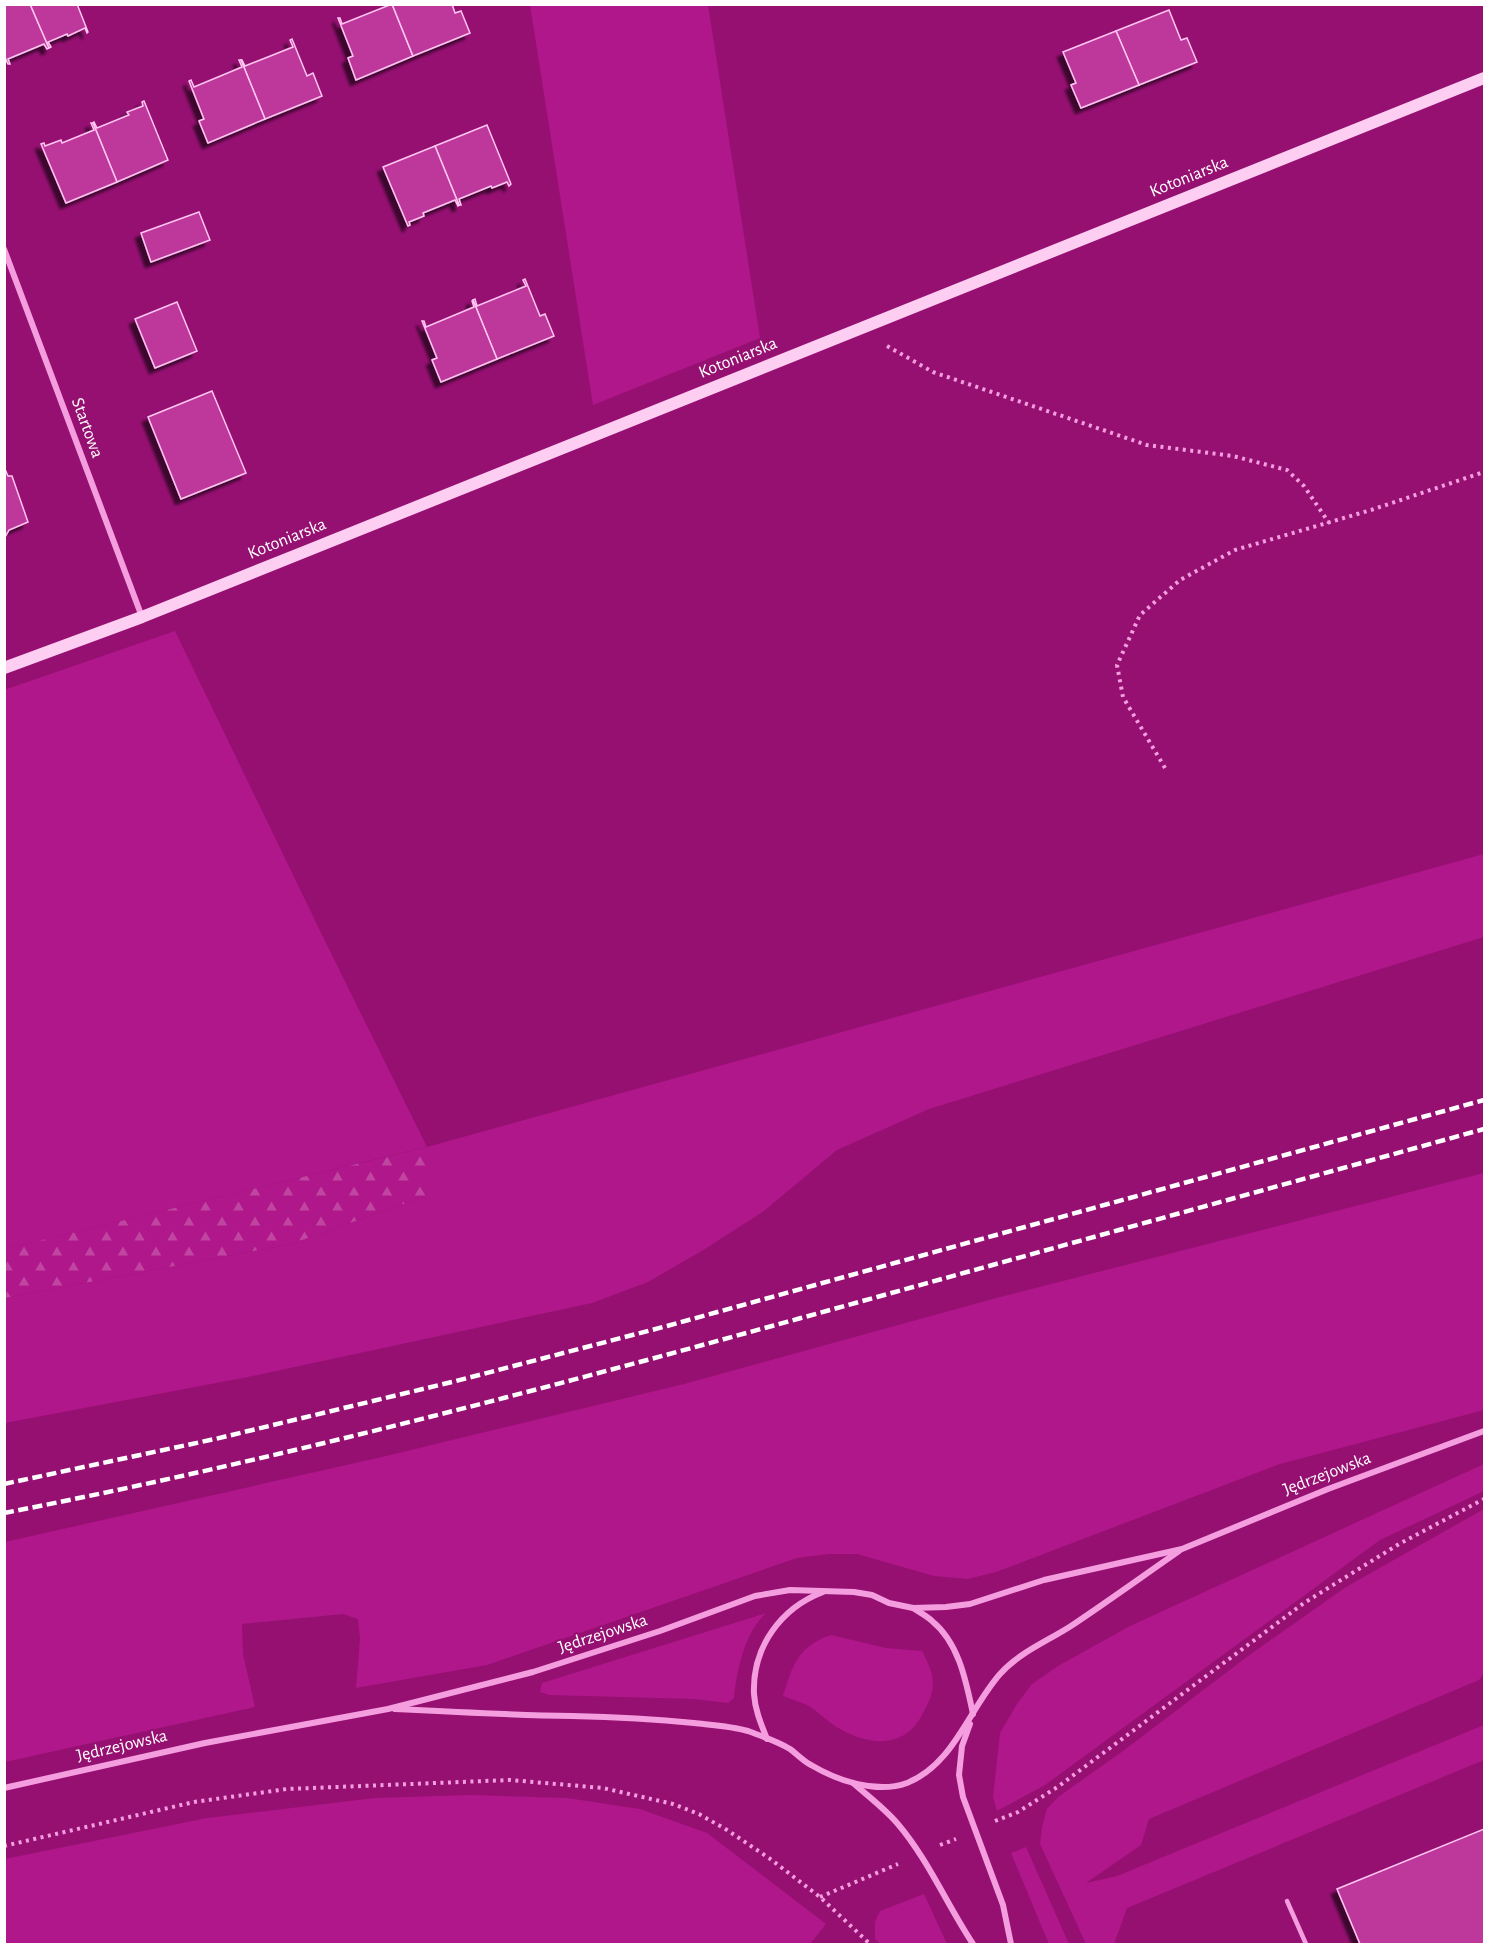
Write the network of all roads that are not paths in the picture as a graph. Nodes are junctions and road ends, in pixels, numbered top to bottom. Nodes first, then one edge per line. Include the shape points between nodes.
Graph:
1 (1485, 78) edge
2 (4, 249) edge
3 (142, 617) junction
4 (4, 668) edge
5 (1485, 1431) edge
6 (1182, 1549) junction
7 (826, 1591) junction
8 (913, 1608) junction
9 (388, 1709) junction
10 (973, 1714) junction
11 (767, 1739) junction
12 (852, 1783) junction
13 (4, 1788) edge
14 (1287, 1901) dead end
15 (973, 1944) edge
16 (1011, 1944) edge
17 (1306, 1944) edge

1 - 3 street, Kotoniarska
2 - 3 street, Startowa
3 - 4 street, Kotoniarska
5 - 6 street, Jędrzejowska via 1328,1488
6 - 8 street, Jędrzejowska via 1044,1580 970,1604
6 - 10 street, Jędrzejowska via 1069,1627 1023,1653 1000,1674
7 - 8 street, Jędrzejowska via 854,1592
7 - 9 street, Jędrzejowska via 790,1590 755,1596 533,1672
7 - 11 street, Jędrzejowska via 811,1596 779,1621 759,1656 754,1695
8 - 10 street, Jędrzejowska via 933,1621 955,1652
9 - 11 street, Jędrzejowska via 645,1718 720,1726
9 - 13 street, Jędrzejowska via 205,1743
10 - 12 street, Jędrzejowska via 951,1747 927,1771 906,1783 884,1787
10 - 16 street via 962,1746 959,1775 963,1797 1003,1905
11 - 12 street, Jędrzejowska via 789,1748 810,1765
12 - 15 street via 899,1825
14 - 17 lane

